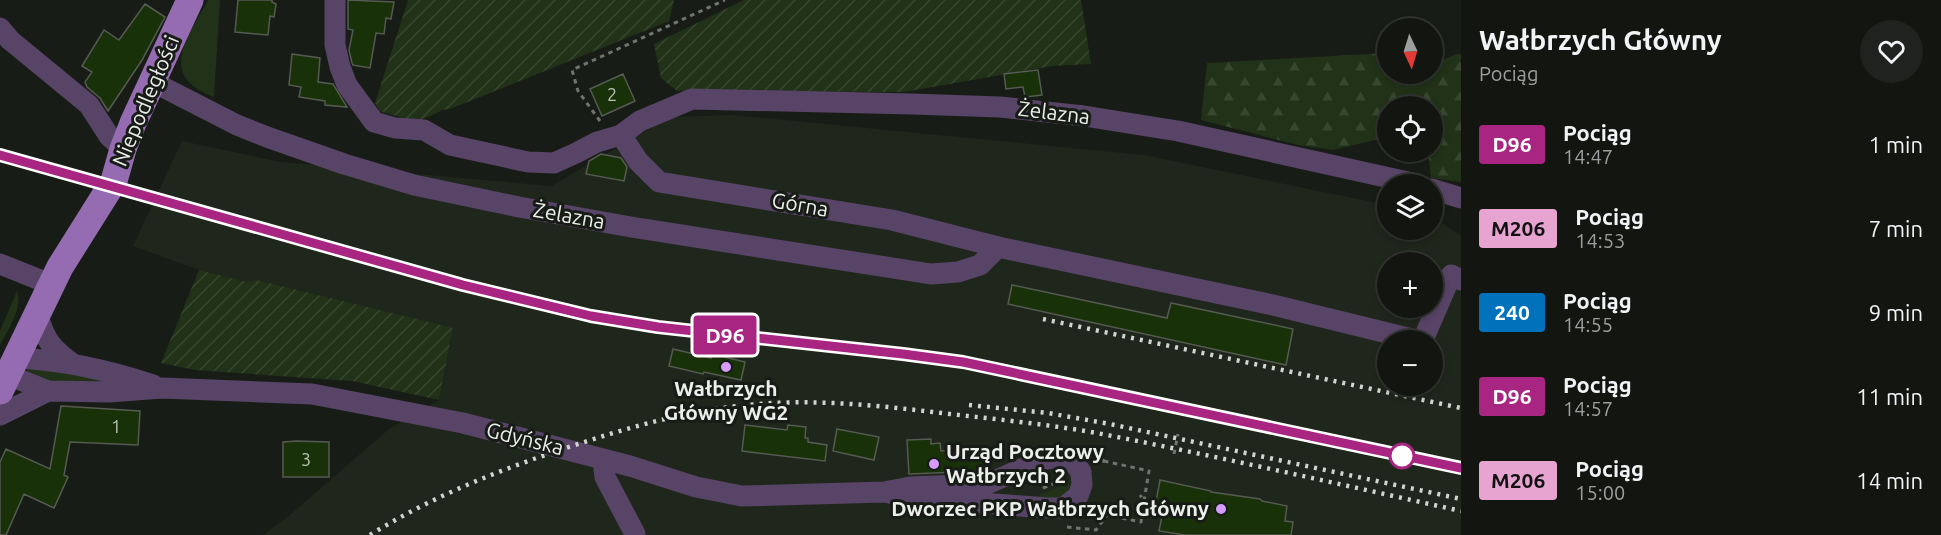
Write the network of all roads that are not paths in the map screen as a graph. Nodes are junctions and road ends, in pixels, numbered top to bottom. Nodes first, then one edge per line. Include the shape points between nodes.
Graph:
1 (190, 0) edge
2 (335, 0) edge
3 (0, 28) edge
4 (151, 81) junction
5 (621, 135) junction
6 (123, 149) junction
7 (1377, 175) edge
8 (1443, 192) edge
9 (1461, 198) edge
10 (998, 247) junction
11 (0, 264) edge
12 (1461, 280) edge
13 (50, 284) junction
14 (37, 314) junction
15 (1377, 330) edge
16 (1427, 330) edge
17 (74, 364) junction
18 (8, 375) edge
19 (162, 388) junction
20 (48, 391) junction
21 (0, 415) edge
22 (603, 460) junction
23 (886, 492) junction
24 (635, 534) edge

1 - 4 main road, Niepodległości
2 - 5 street via 335,45 340,67 347,85 374,122 424,130 450,145 528,162 554,163
3 - 6 street via 89,105 109,136
4 - 6 main road, Niepodległości
4 - 10 street, Żelazna via 237,125 333,160 414,184 519,207 931,274 980,265
5 - 7 street, Żelazna via 640,121 692,99 1000,107 1178,131
5 - 10 street, Górna via 659,183 892,220
6 - 13 main road, Niepodległości via 114,181
8 - 9 street
10 - 15 street, Górna
11 - 13 street
12 - 16 street via 1451,275
13 - 14 main road, Niepodległości
14 - 17 street, Gdyńska via 45,338
14 - 18 main road, Niepodległości
17 - 18 street, Gdyńska
17 - 19 street, Gdyńska
18 - 20 street, Gdyńska
19 - 20 street, Gdyńska
19 - 22 street, Gdyńska via 312,394 463,423
20 - 21 street, Gdyńska
22 - 23 street, Gdyńska via 742,496
22 - 24 street via 605,477
23 - 23 street, Gdyńska via 906,497 1063,508 1078,496 1082,485 1077,465 1060,457 1042,460 987,484 910,487

